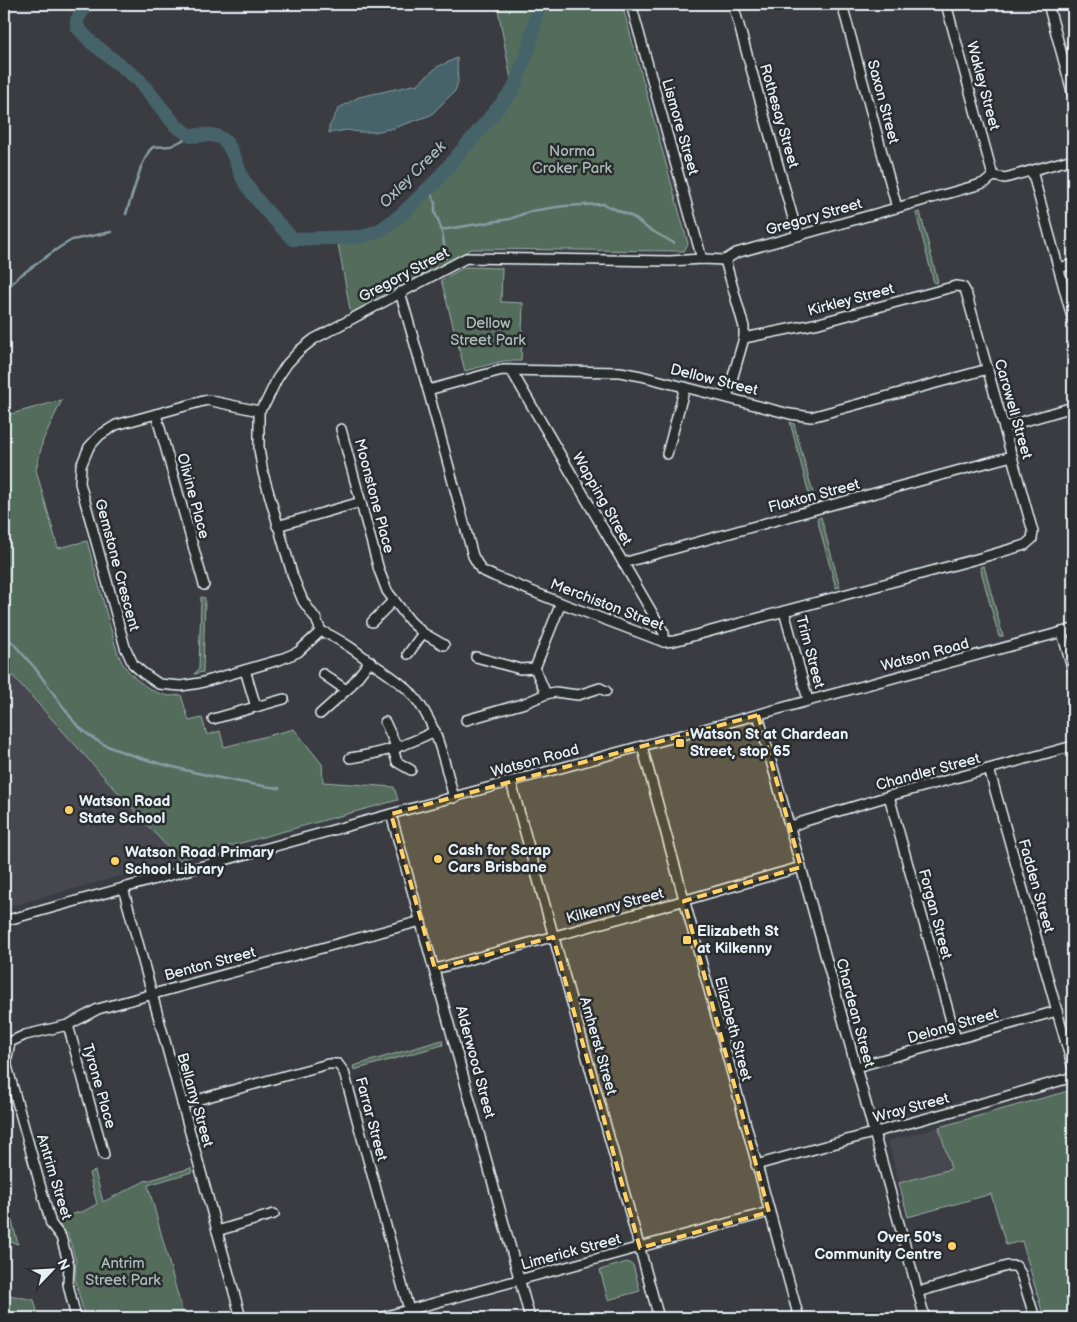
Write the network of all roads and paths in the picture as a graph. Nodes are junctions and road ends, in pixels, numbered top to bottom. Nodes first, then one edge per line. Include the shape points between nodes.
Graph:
1 (631, 4) edge
2 (733, 4) edge
3 (842, 4) edge
4 (946, 4) edge
5 (1048, 4) edge
6 (1073, 95) edge
7 (1073, 159) edge
8 (1032, 171) junction
9 (993, 176) junction
10 (897, 208) junction
11 (798, 236) junction
12 (702, 258) junction
13 (725, 260) junction
14 (1073, 264) edge
15 (1059, 268) junction
16 (963, 287) joint
17 (400, 292) junction
18 (1073, 321) edge
19 (744, 338) junction
20 (988, 369) junction
21 (511, 370) junction
22 (685, 387) junction
23 (428, 390) junction
24 (727, 397) junction
25 (1073, 407) edge
26 (259, 411) junction
27 (156, 414) junction
28 (1004, 427) junction
29 (341, 429) dead end
30 (667, 454) dead end
31 (1012, 456) junction
32 (361, 502) junction
33 (277, 526) junction
34 (1032, 539) joint
35 (623, 563) junction
36 (204, 585) dead end
37 (394, 600) junction
38 (561, 603) junction
39 (784, 611) junction
40 (372, 622) dead end
41 (1073, 629) edge
42 (321, 631) junction
43 (1062, 632) junction
44 (423, 633) junction
45 (664, 642) junction
46 (444, 645) dead end
47 (408, 654) dead end
48 (476, 657) dead end
49 (370, 661) junction
50 (535, 668) junction
51 (246, 670) junction
52 (1073, 672) edge
53 (322, 674) dead end
54 (346, 690) junction
55 (606, 691) dead end
56 (546, 694) junction
57 (284, 699) dead end
58 (808, 700) junction
59 (256, 707) junction
60 (320, 714) dead end
61 (758, 715) junction
62 (213, 719) dead end
63 (466, 720) dead end
64 (385, 722) dead end
65 (435, 731) junction
66 (642, 746) junction
67 (1073, 746) edge
68 (395, 749) junction
69 (350, 758) dead end
70 (989, 769) junction
71 (411, 770) dead end
72 (511, 782) junction
73 (889, 796) junction
74 (454, 798) junction
75 (391, 814) junction
76 (790, 827) junction
77 (801, 867) junction
78 (123, 888) junction
79 (684, 901) junction
80 (4, 921) edge
81 (421, 921) junction
82 (554, 937) junction
83 (434, 969) junction
84 (152, 994) junction
85 (1057, 1011) junction
86 (68, 1025) junction
87 (7, 1039) edge
88 (956, 1039) junction
89 (856, 1067) junction
90 (1073, 1068) edge
91 (1073, 1077) edge
92 (182, 1104) junction
93 (874, 1133) junction
94 (104, 1154) dead end
95 (756, 1165) junction
96 (769, 1212) junction
97 (274, 1214) dead end
98 (217, 1231) junction
99 (640, 1248) junction
100 (520, 1280) junction
101 (918, 1292) junction
102 (409, 1310) junction
103 (76, 1318) edge
104 (241, 1318) edge
105 (379, 1318) edge
106 (530, 1318) edge
107 (659, 1318) edge
108 (799, 1318) edge
109 (925, 1318) edge
110 (1035, 1318) edge

1 - 12 street, Lismore Street
2 - 11 street, Rothesay Street
3 - 10 street, Saxon Street
4 - 9 street, Wakley Street
5 - 6 street
7 - 8 street, Gregory Street
8 - 9 street, Gregory Street via 1005,178
8 - 15 street
9 - 10 street, Gregory Street via 978,185
10 - 11 street, Gregory Street
11 - 13 street, Gregory Street via 736,253
12 - 13 street, Gregory Street
12 - 17 street, Gregory Street via 670,261 466,258
13 - 19 street via 744,327
14 - 15 street
15 - 18 street
16 - 19 street, Kirkley Street via 956,286 819,323
16 - 20 street, Carowell Street
17 - 23 street, Merchiston Street
17 - 26 street, Gregory Street via 300,350 286,364
19 - 24 street
20 - 24 street, Dellow Street via 811,418
20 - 28 street, Carowell Street
21 - 22 street, Dellow Street via 620,372
21 - 23 street, Dellow Street
21 - 35 street, Wapping Street
22 - 24 street, Dellow Street
22 - 30 street
23 - 38 street, Merchiston Street via 472,556 481,570
25 - 28 street
26 - 27 street, Gemstone Crescent via 207,400
26 - 33 street via 259,449
27 - 36 street, Olivine Place
27 - 51 street, Gemstone Crescent via 116,425 100,435 89,447 81,466 80,483 125,647 133,664 159,684 181,686
28 - 31 street, Carowell Street
29 - 32 street, Moonstone Place
31 - 34 street, Carowell Street via 1033,532
31 - 35 street, Flaxton Street
32 - 33 street
32 - 37 street, Moonstone Place via 379,570
33 - 42 street via 293,578
34 - 39 street, Merchiston Street via 1026,545
35 - 45 street, Wapping Street via 664,632
37 - 40 street
37 - 44 street, Moonstone Place
38 - 45 street, Merchiston Street
38 - 50 street
39 - 45 street, Merchiston Street via 674,642
39 - 58 street, Trim Street
41 - 43 street, Watson Road
42 - 49 street
42 - 51 street, Gemstone Crescent via 298,652
43 - 52 street
43 - 58 street, Watson Road
44 - 46 street, Moonstone Place
44 - 47 street
48 - 50 street via 520,669
49 - 54 street
49 - 65 street via 410,692
50 - 56 street
51 - 59 street
53 - 54 street
54 - 60 street
55 - 56 street via 600,688 578,695
56 - 63 street
57 - 59 street
58 - 61 street, Watson Road
59 - 62 street
61 - 66 street, Watson Road
61 - 76 street, Chardean Street
64 - 68 street
65 - 68 street
65 - 74 street
66 - 72 street, Watson Road
66 - 79 street, Elizabeth Street
67 - 70 street, Chandler Street
68 - 69 street
68 - 71 street via 397,762
70 - 73 street, Chandler Street
70 - 85 street, Fadden Street
72 - 74 street, Watson Road
72 - 82 street, Amherst Street
73 - 76 street, Chandler Street
73 - 88 street, Forgan Street
74 - 75 street, Watson Road
75 - 78 street, Watson Road
75 - 81 street, Alderwood Street
76 - 77 street, Chardean Street
77 - 79 street, Kilkenny Street
77 - 89 street, Chardean Street
78 - 80 street, Watson Road
78 - 84 street, Bellamy Street
79 - 82 street, Kilkenny Street
79 - 95 street, Elizabeth Street
81 - 83 street, Alderwood Street
81 - 84 street, Benton Street
82 - 83 street, Kilkenny Street
82 - 99 street, Amherst Street
83 - 100 street, Alderwood Street
84 - 86 street, Benton Street via 98,1009
84 - 92 street, Bellamy Street
85 - 88 street, Delong Street
85 - 90 street, Fadden Street
86 - 87 street, Benton Street
86 - 94 street, Tyrone Place
87 - 103 street, Antrim Street via 7,1066 51,1224 61,1237 69,1265 68,1284
88 - 89 street, Delong Street
89 - 93 street, Chardean Street
91 - 93 street, Wray Street
92 - 98 street, Bellamy Street
92 - 102 street, Farrar Street via 338,1064 344,1072
93 - 95 street, Wray Street
93 - 101 street, Chardean Street
95 - 96 street, Elizabeth Street
96 - 99 street, Limerick Street
96 - 108 street, Elizabeth Street
97 - 98 street
98 - 104 street, Bellamy Street
99 - 100 street, Limerick Street
99 - 107 street, Amherst Street
100 - 102 street, Limerick Street
100 - 106 street, Alderwood Street
101 - 109 street, Chardean Street
101 - 110 street via 1016,1266
102 - 105 street, Limerick Street

